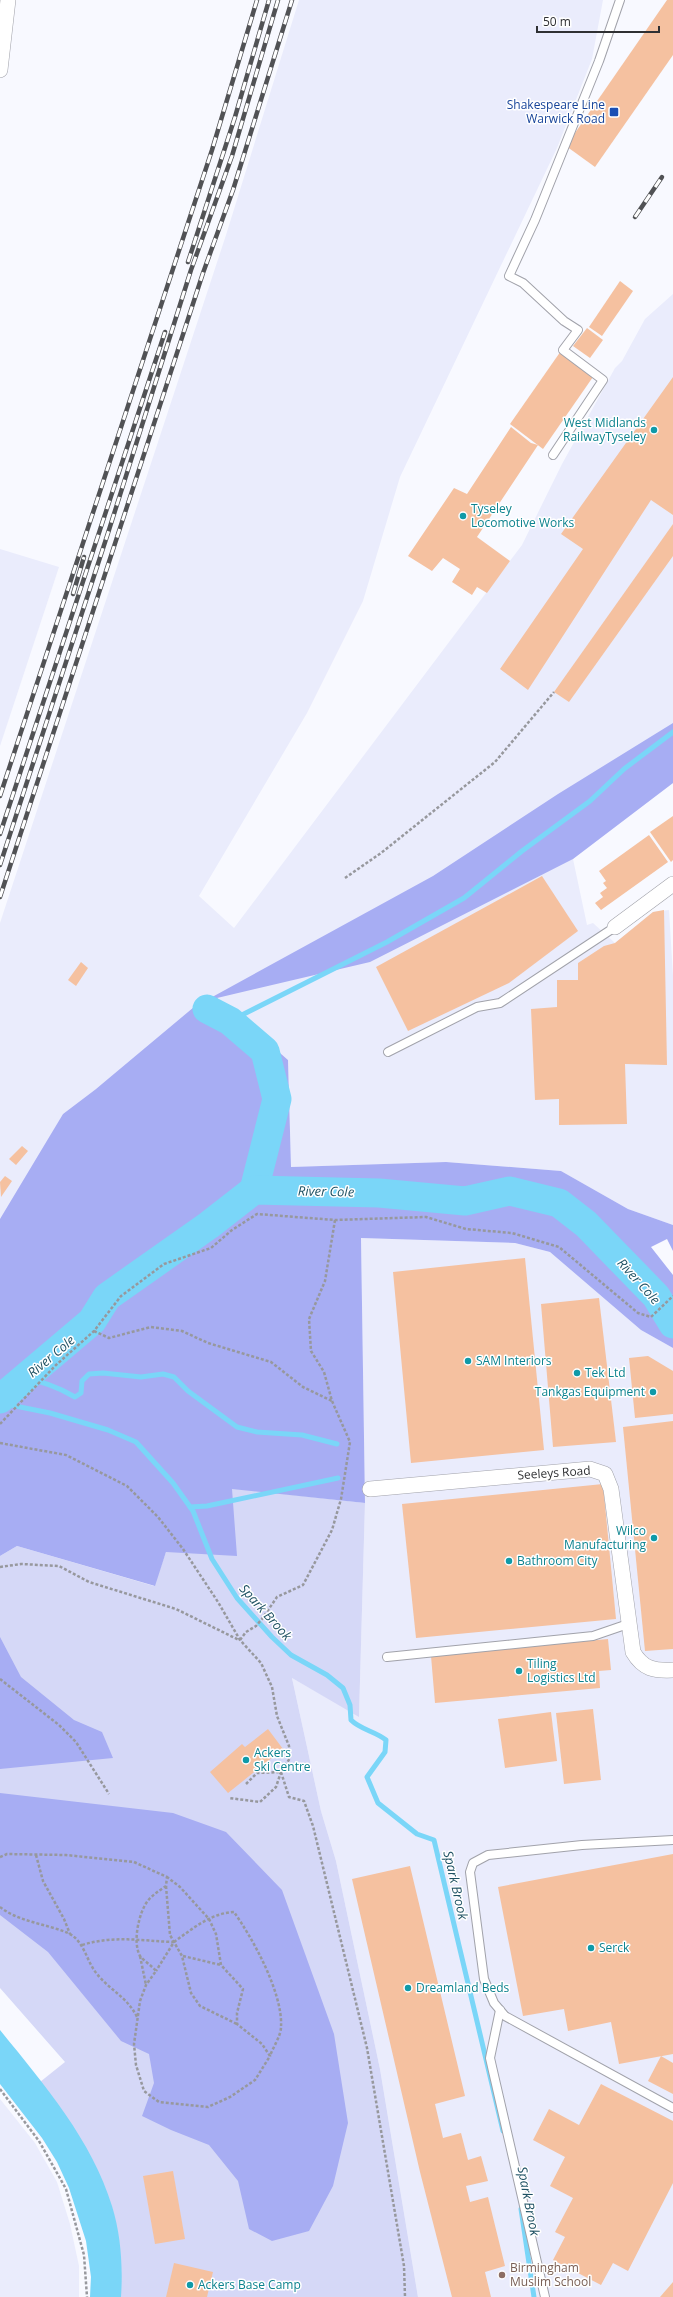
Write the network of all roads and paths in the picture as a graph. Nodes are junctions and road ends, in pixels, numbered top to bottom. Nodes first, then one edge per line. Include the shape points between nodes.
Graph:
1 (8, 0) edge
2 (620, 0) edge
3 (0, 70) edge
4 (553, 455) dead end
5 (554, 692) dead end
6 (345, 878) dead end
7 (673, 884) edge
8 (615, 927) joint
9 (388, 1052) dead end
10 (335, 1220) junction
11 (673, 1296) edge
12 (94, 1331) junction
13 (332, 1402) junction
14 (0, 1424) edge
15 (0, 1443) edge
16 (370, 1489) dead end
17 (0, 1566) edge
18 (628, 1624) junction
19 (240, 1640) junction
20 (387, 1657) dead end
21 (673, 1670) edge
22 (0, 1679) edge
23 (281, 1772) junction
24 (246, 1784) dead end
25 (109, 1794) dead end
26 (230, 1798) dead end
27 (673, 1840) edge
28 (36, 1855) junction
29 (0, 1857) edge
30 (167, 1877) junction
31 (166, 1886) junction
32 (0, 1907) edge
33 (209, 1919) junction
34 (70, 1934) junction
35 (137, 1939) junction
36 (174, 1942) junction
37 (82, 1945) junction
38 (140, 1956) junction
39 (182, 1956) junction
40 (221, 1965) junction
41 (156, 1971) junction
42 (146, 1986) junction
43 (500, 2010) junction
44 (138, 2017) junction
45 (237, 2024) junction
46 (270, 2056) junction
47 (0, 2089) edge
48 (673, 2108) edge
49 (87, 2297) edge
50 (405, 2297) edge
51 (546, 2297) edge

1 - 3 street
2 - 4 lane via 599,61 535,220 509,276 523,283 564,321 578,330 563,350 603,380
5 - 6 path via 495,762 381,853
7 - 8 street
8 - 9 lane via 500,1003 478,1007
10 - 11 path via 426,1217 466,1229 512,1233 559,1247 638,1313 651,1317
10 - 12 path via 257,1214 211,1248 164,1264 121,1296
10 - 13 path via 324,1281 310,1319 311,1351 324,1372
12 - 13 path via 109,1338 150,1327 182,1331 208,1343 270,1362 303,1387
12 - 14 path
13 - 19 path via 350,1442 341,1499 332,1530 303,1584 277,1597 262,1620
15 - 19 path via 66,1455 127,1486 158,1517 183,1549
16 - 18 street, Seeleys Road via 590,1469 605,1474 611,1489
17 - 19 path via 60,1566 89,1582 176,1609
18 - 20 lane via 593,1636
18 - 21 street, Seeleys Road via 633,1652 639,1661 647,1668 657,1671
19 - 23 path via 261,1663 272,1687 277,1716 290,1746 290,1758
22 - 25 path via 76,1742
23 - 24 path via 257,1773
23 - 26 path via 276,1787 260,1802
23 - 50 path via 289,1797 304,1801 313,1826 365,2040 404,2266
27 - 43 lane via 582,1845 488,1855 473,1863 470,1872 484,1979 494,2003
28 - 29 path via 7,1854
28 - 30 path via 66,1855 134,1862
28 - 34 path via 43,1881
30 - 31 path
30 - 33 path via 180,1887
31 - 35 path via 153,1895 144,1907
31 - 36 path via 170,1935
32 - 34 path via 32,1922
33 - 36 path
33 - 40 path via 216,1934 216,1947
33 - 46 path via 222,1912 234,1912 267,1971 278,2001 281,2028
34 - 37 path
35 - 36 path
35 - 37 path via 107,1939
35 - 38 path
36 - 39 path
36 - 41 path
37 - 44 path via 94,1971 111,1989 131,2004
38 - 41 path
38 - 42 path
39 - 40 path
39 - 45 path via 191,1993 200,2006
40 - 45 path via 243,1990
41 - 42 path
42 - 44 path via 140,2001
43 - 48 lane via 505,2016
43 - 51 lane via 490,2058
44 - 46 path via 134,2044 136,2065 144,2091 159,2102 208,2107 230,2097 255,2080
45 - 46 path via 262,2044
47 - 49 path via 39,2141 66,2189 84,2255

